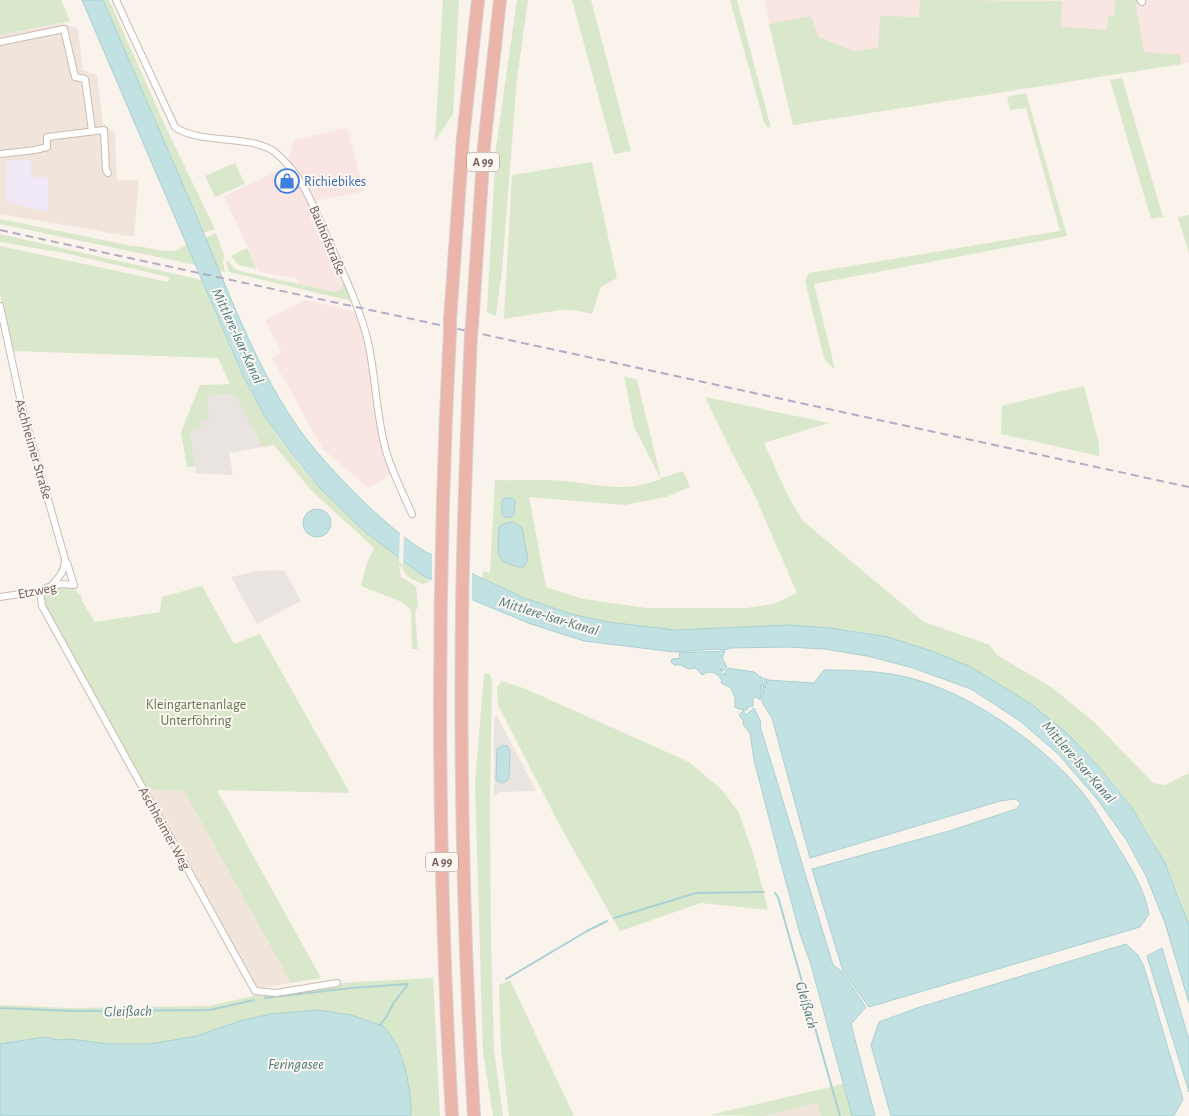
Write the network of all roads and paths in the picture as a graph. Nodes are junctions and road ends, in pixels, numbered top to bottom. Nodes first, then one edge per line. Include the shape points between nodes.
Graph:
1 (116, 0) edge
2 (478, 0) edge
3 (500, 0) edge
4 (0, 42) edge
5 (92, 131) junction
6 (0, 154) edge
7 (108, 173) dead end
8 (0, 306) edge
9 (412, 514) dead end
10 (65, 559) junction
11 (74, 585) joint
12 (51, 586) junction
13 (40, 591) junction
14 (0, 597) edge
15 (337, 983) dead end
16 (452, 1116) edge
17 (474, 1116) edge

1 - 9 street, Bauhofstraße via 174,127 196,135 256,144 274,151 290,166 310,198 358,307 368,342 386,450
2 - 16 highway, A 99 via 463,138 450,326 442,538 440,753 446,1021
3 - 17 highway, A 99 via 471,330 463,549 462,820
4 - 5 street via 64,29 75,77 85,79
5 - 6 street via 47,137 47,147
5 - 7 street via 104,130
8 - 10 street, Aschheimer Straße via 23,412
10 - 11 street, Aschheimer Straße
10 - 12 street via 62,575
11 - 12 street, Etzweg
12 - 13 street, Etzweg
13 - 14 street, Etzweg
13 - 15 street, Aschheimer Weg via 42,606 256,992 276,993

